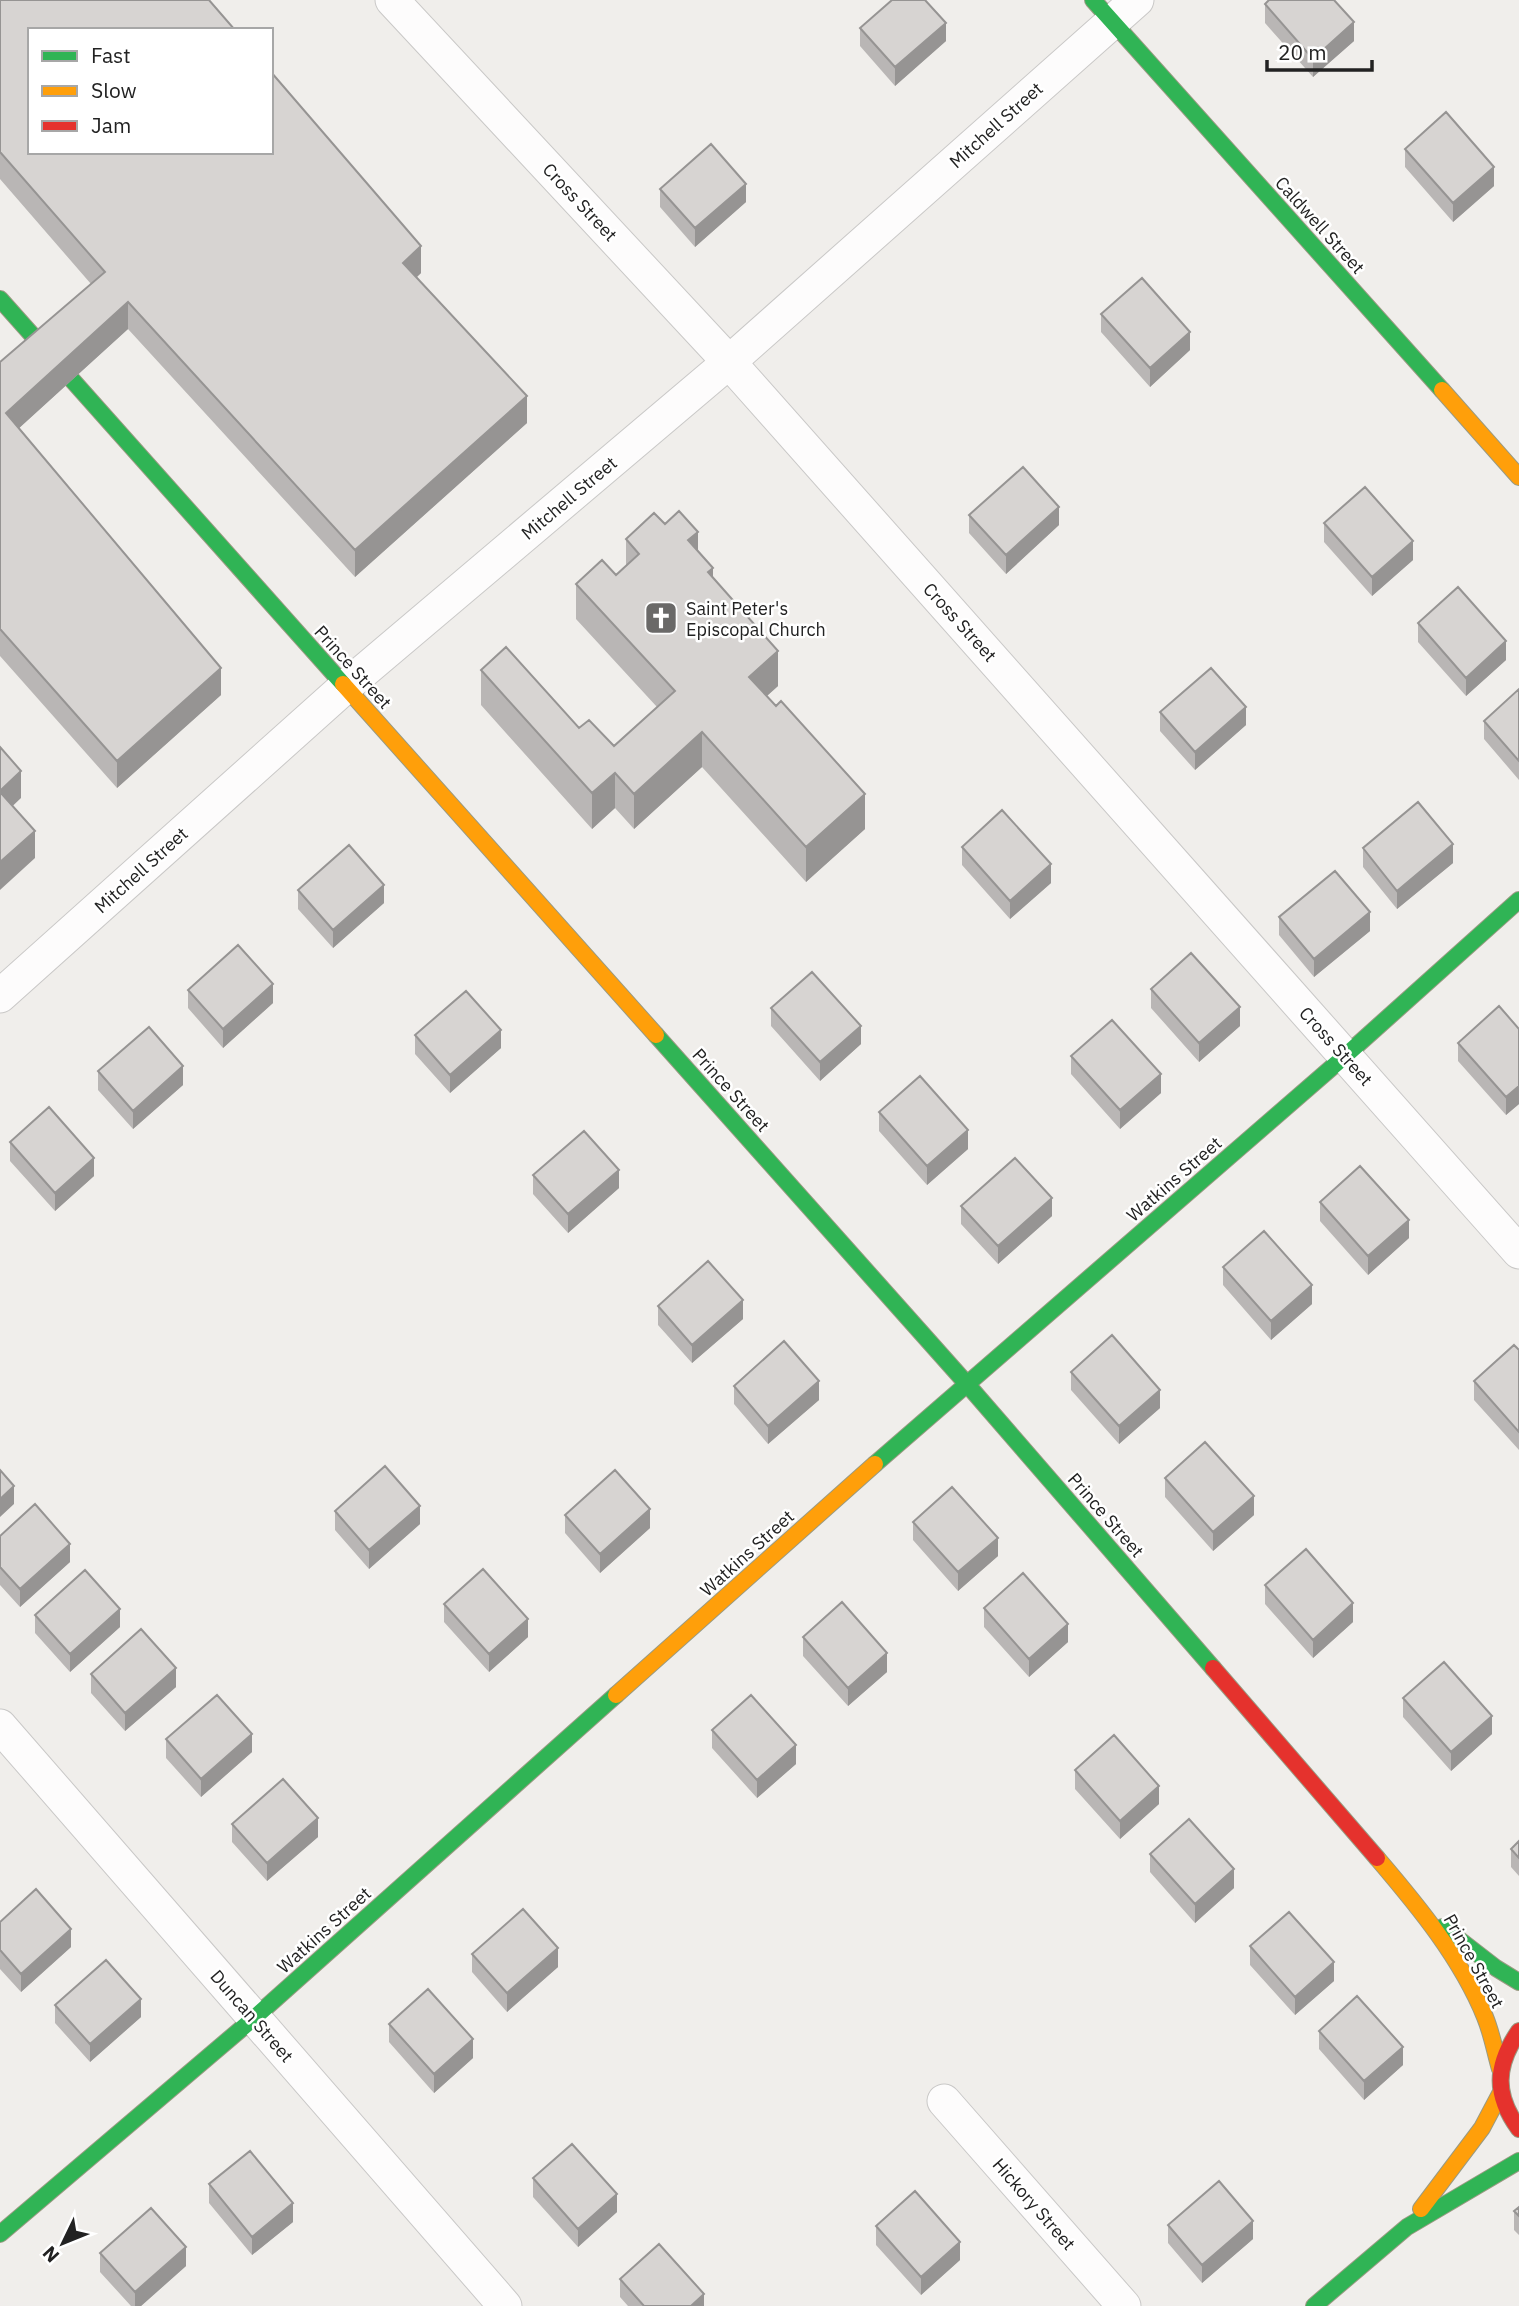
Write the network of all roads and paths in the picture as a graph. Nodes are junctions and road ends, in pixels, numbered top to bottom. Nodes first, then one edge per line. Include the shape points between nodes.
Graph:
1 (392, 0) edge
2 (1114, 7) edge
3 (0, 299) edge
4 (729, 362) junction
5 (1519, 477) edge
6 (345, 687) junction
7 (1519, 900) edge
8 (0, 996) edge
9 (1345, 1056) junction
10 (1519, 1252) edge
11 (966, 1383) junction
12 (0, 1726) edge
13 (1424, 1913) junction
14 (1519, 1982) edge
15 (254, 2018) junction
16 (1519, 2031) edge
17 (1500, 2069) junction
18 (1500, 2094) junction
19 (944, 2101) dead end
20 (1519, 2129) edge
21 (1519, 2161) edge
22 (1407, 2227) junction
23 (0, 2234) edge
24 (505, 2306) edge
25 (1124, 2306) edge
26 (1314, 2306) edge

1 - 4 street, Cross Street
2 - 4 street, Mitchell Street
2 - 5 street, Caldwell Street
3 - 6 street, Prince Street
4 - 6 street, Mitchell Street
4 - 9 street, Cross Street
6 - 8 street, Mitchell Street
6 - 11 street, Prince Street
7 - 9 street, Watkins Street
9 - 10 street, Cross Street
9 - 11 street, Watkins Street
11 - 13 street, Prince Street
11 - 15 street, Watkins Street
12 - 15 street, Duncan Street
13 - 14 street, Prince Street
13 - 17 street, Prince Street via 1472,1990
15 - 23 street, Watkins Street
15 - 24 street, Duncan Street
16 - 17 street via 1507,2045
17 - 18 street
18 - 20 street
18 - 22 street via 1482,2128
19 - 25 street, Hickory Street
21 - 22 street
22 - 26 street

